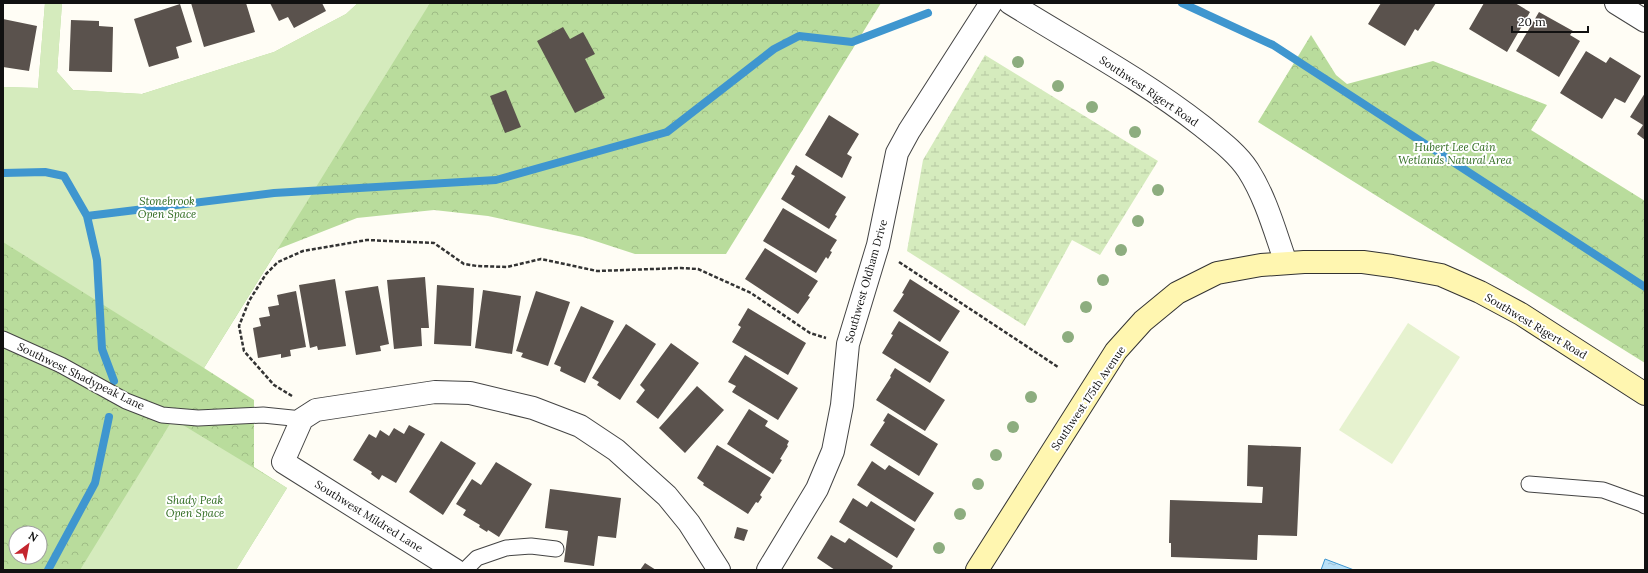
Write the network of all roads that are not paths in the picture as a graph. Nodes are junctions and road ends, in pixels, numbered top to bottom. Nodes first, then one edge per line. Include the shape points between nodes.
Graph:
1 (991, 3) edge
2 (1010, 3) edge
3 (1616, 3) edge
4 (1645, 21) edge
5 (1286, 263) junction
6 (3, 339) edge
7 (1645, 394) edge
8 (309, 415) junction
9 (1529, 484) dead end
10 (1645, 506) edge
11 (556, 549) dead end
12 (455, 570) edge
13 (465, 570) edge
14 (719, 570) edge
15 (768, 570) edge
16 (977, 570) edge

1 - 15 street, Southwest Oldham Drive via 897,153 878,245 848,344 842,405 833,451 817,489
2 - 5 street, Southwest Rigert Road via 1179,109 1225,145 1248,170 1268,213
3 - 4 street
5 - 7 main road, Southwest Rigert Road via 1363,262 1441,275 1521,314
5 - 16 main road, Southwest 175th Avenue via 1217,273 1177,293 1143,321 1116,351
6 - 8 lane, Southwest Shadypeak Lane via 61,365 126,401 162,415 198,418
8 - 12 street, Southwest Mildred Lane via 283,462
8 - 14 street via 435,392 470,393 533,408 580,426 616,450 667,496 689,523
9 - 10 lane via 1603,490
11 - 13 lane via 531,546 506,548 477,558

